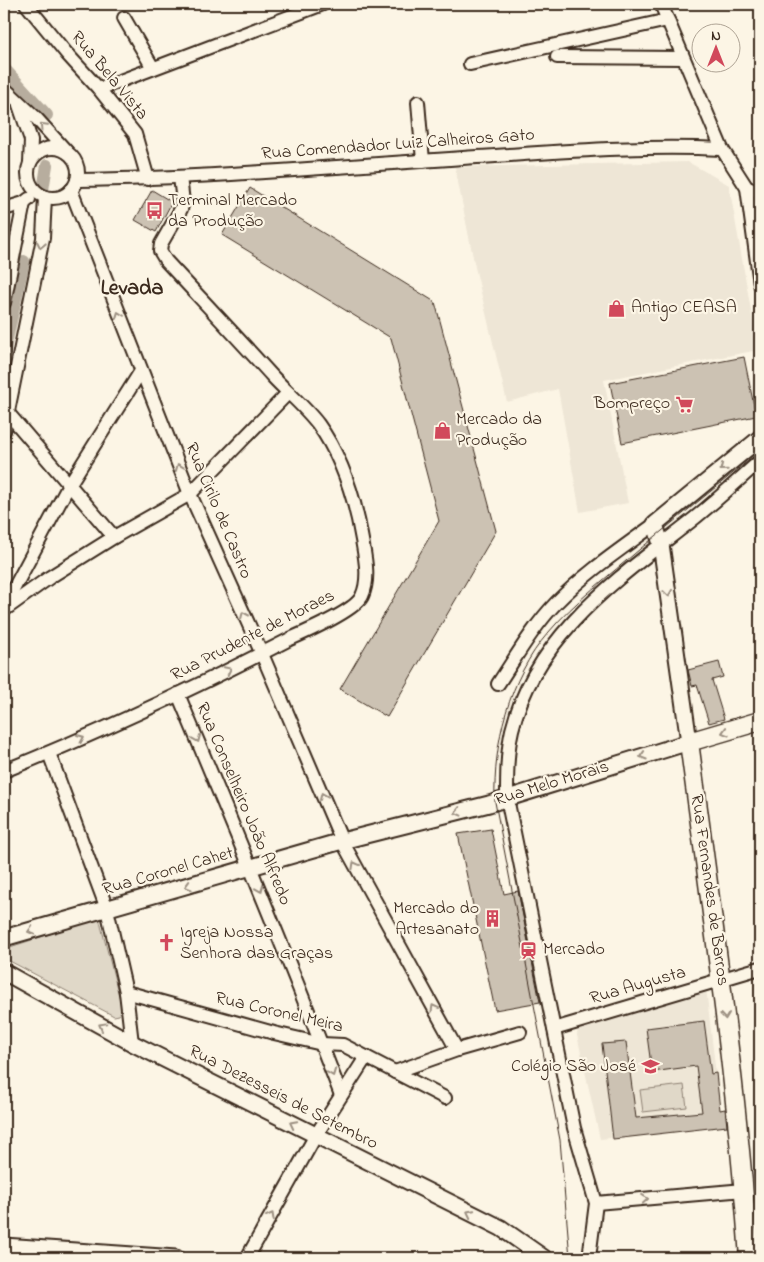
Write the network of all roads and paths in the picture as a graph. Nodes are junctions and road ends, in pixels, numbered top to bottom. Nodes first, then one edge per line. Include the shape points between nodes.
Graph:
1 (26, 4) edge
2 (323, 4) edge
3 (661, 4) edge
4 (124, 18) dead end
5 (668, 20) junction
6 (558, 57) dead end
7 (683, 58) junction
8 (470, 64) dead end
9 (153, 68) junction
10 (4, 88) edge
11 (99, 89) junction
12 (418, 102) dead end
13 (18, 103) junction
14 (722, 149) junction
15 (67, 152) junction
16 (423, 161) junction
17 (30, 163) junction
18 (180, 177) junction
19 (148, 179) junction
20 (74, 185) junction
21 (747, 188) junction
22 (760, 192) edge
23 (41, 194) junction
24 (24, 203) junction
25 (4, 209) edge
26 (760, 284) edge
27 (4, 303) edge
28 (141, 371) junction
29 (288, 394) junction
30 (8, 412) junction
31 (4, 431) edge
32 (760, 438) edge
33 (760, 461) edge
34 (69, 485) junction
35 (190, 494) junction
36 (655, 524) junction
37 (114, 537) junction
38 (661, 544) junction
39 (4, 608) edge
40 (262, 654) junction
41 (498, 684) dead end
42 (178, 694) junction
43 (760, 721) edge
44 (689, 742) junction
45 (49, 753) junction
46 (4, 771) edge
47 (507, 798) junction
48 (342, 841) junction
49 (251, 867) junction
50 (107, 909) junction
51 (4, 938) edge
52 (760, 968) edge
53 (4, 972) edge
54 (721, 979) junction
55 (126, 992) junction
56 (554, 1028) junction
57 (520, 1032) dead end
58 (132, 1043) junction
59 (322, 1044) junction
60 (457, 1050) junction
61 (366, 1057) junction
62 (395, 1072) junction
63 (341, 1095) junction
64 (446, 1098) dead end
65 (316, 1135) junction
66 (744, 1190) junction
67 (596, 1203) junction
68 (4, 1246) edge
69 (54, 1254) edge
70 (176, 1258) edge
71 (247, 1258) edge
72 (544, 1258) edge
73 (589, 1258) edge
74 (749, 1258) edge

1 - 11 street, Rua Bela Vista
2 - 9 street
3 - 5 street
4 - 9 street
5 - 7 street
5 - 8 street
6 - 7 street
7 - 14 street
9 - 11 street
10 - 13 street
11 - 19 street, Rua Bela Vista via 135,134
12 - 16 street
15 -> 13 street
13 - 17 street via 31,140
14 - 16 street, Rua Comendador Luiz Calheiros Gato via 587,150
14 - 21 street
15 - 17 street via 59,148 42,150
15 - 20 street via 77,164
16 - 18 street, Rua Comendador Luiz Calheiros Gato
17 - 23 street via 29,178
18 - 19 street, Rua Comendador Luiz Calheiros Gato
18 - 29 street, Rua Prudente de Moraes via 183,202 160,251
19 - 20 street, Rua Comendador Luiz Calheiros Gato
20 - 23 street via 59,197
28 -> 20 street, Rua Cirilo de Castro
21 - 22 street
21 - 26 street
23 - 24 street
23 -> 30 street via 43,238
24 - 25 street
24 - 27 street
28 - 34 street
35 -> 28 street, Rua Cirilo de Castro
29 - 35 street
29 - 40 street, Rua Prudente de Moraes via 318,423 339,460 350,485 360,524 367,573 359,601 335,617
30 - 31 street
30 - 34 street
32 -> 36 street
33 - 38 street
34 - 37 street
34 - 39 street
35 - 37 street
40 -> 35 street, Rua Cirilo de Castro
36 - 38 street, Rua Fernandes de Barros
36 - 41 street via 554,604
37 - 39 street
38 -> 44 street, Rua Fernandes de Barros
38 - 47 street via 586,608 554,643 531,680 512,730
42 -> 40 street, Rua Prudente de Moraes
48 -> 40 street, Rua Cirilo de Castro
45 -> 42 street, Rua Prudente de Moraes
42 -> 49 street, Rua Conselheiro João Alfredo
43 -> 44 main road, Rua Melo Morais
44 -> 47 street, Rua Melo Morais
44 - 54 main road, Rua Fernandes de Barros
45 - 46 street, Rua Prudente de Moraes
45 - 50 street
47 -> 48 street, Rua Melo Morais
47 - 56 street
48 - 49 street, Rua Coronel Cahet
60 -> 48 street, Rua Cirilo de Castro
49 -> 50 street, Rua Coronel Cahet
49 -> 59 street, Rua Conselheiro João Alfredo
50 -> 51 street, Rua Coronel Cahet
50 - 55 street
52 - 54 street, Rua Augusta
58 -> 53 street, Rua Dezesseis de Setembro
54 - 56 street, Rua Augusta
54 -> 66 main road, Rua Fernandes de Barros
55 - 58 street
55 - 59 street, Rua Coronel Meira
56 - 67 street via 574,1128
57 - 60 street
65 -> 58 street, Rua Dezesseis de Setembro
59 - 61 street, Rua Coronel Meira via 343,1045
59 -> 63 street, Rua Conselheiro João Alfredo
60 - 62 street
61 - 62 street, Rua Coronel Meira
61 - 63 street
62 - 64 street, Rua Coronel Meira
63 - 65 street
71 -> 65 street
72 -> 65 street, Rua Dezesseis de Setembro via 502,1228
67 -> 66 street
66 - 74 main road, Rua Fernandes de Barros
67 - 73 street
68 - 69 street
69 - 70 street

